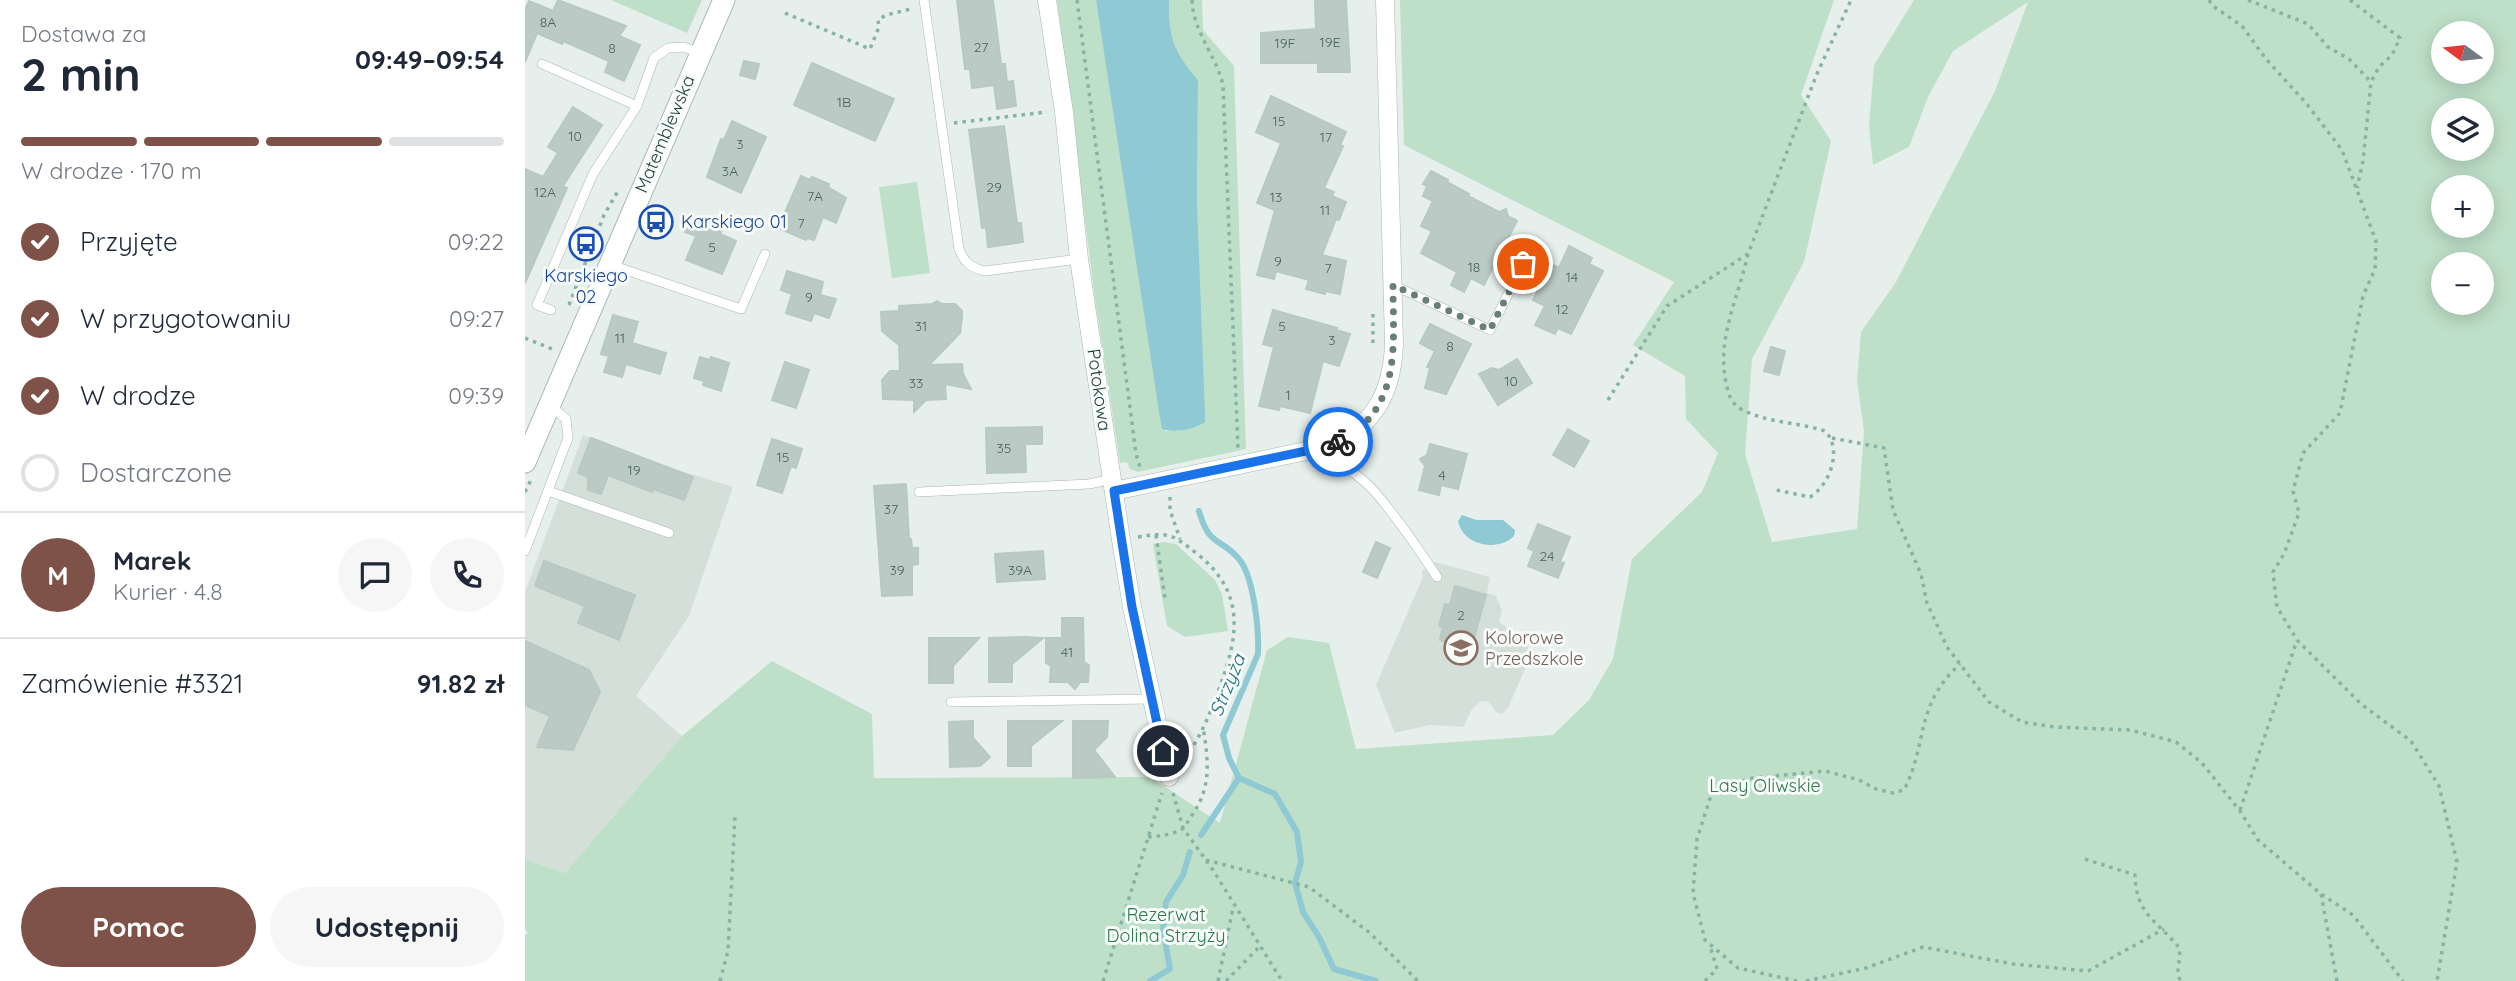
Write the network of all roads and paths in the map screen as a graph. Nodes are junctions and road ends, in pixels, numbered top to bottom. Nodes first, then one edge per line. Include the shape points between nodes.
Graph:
1 (724, 0) edge
2 (924, 0) edge
3 (1047, 0) edge
4 (1077, 0) edge
5 (1192, 0) edge
6 (1385, 0) edge
7 (1851, 0) edge
8 (2209, 0) edge
9 (2248, 0) edge
10 (2350, 0) edge
11 (903, 11) dead end
12 (785, 13) dead end
13 (700, 53) junction
14 (542, 64) dead end
15 (2371, 82) junction
16 (637, 106) junction
17 (1042, 113) dead end
18 (942, 125) junction
19 (2356, 190) junction
20 (1534, 243) dead end
21 (765, 254) dead end
22 (1748, 254) junction
23 (1079, 259) junction
24 (609, 264) junction
25 (1393, 285) junction
26 (1372, 303) dead end
27 (551, 310) dead end
28 (525, 338) edge
29 (556, 351) dead end
30 (1373, 355) dead end
31 (1608, 400) dead end
32 (549, 405) junction
33 (1832, 438) junction
34 (1330, 446) junction
35 (525, 462) edge
36 (1238, 465) junction
37 (1142, 475) dead end
38 (1113, 485) junction
39 (1776, 490) dead end
40 (548, 491) junction
41 (1171, 491) dead end
42 (919, 492) dead end
43 (669, 533) dead end
44 (1156, 535) junction
45 (1180, 539) junction
46 (1121, 540) junction
47 (525, 551) edge
48 (1437, 578) dead end
49 (1165, 599) dead end
50 (2297, 640) junction
51 (1960, 664) junction
52 (1151, 699) junction
53 (951, 702) dead end
54 (1203, 726) junction
55 (1168, 777) junction
56 (2240, 811) junction
57 (735, 816) dead end
58 (1183, 828) junction
59 (1148, 837) junction
60 (2085, 859) dead end
61 (1206, 860) junction
62 (2321, 894) junction
63 (1234, 906) junction
64 (2164, 929) junction
65 (1709, 944) junction
66 (1259, 946) junction
67 (720, 981) edge
68 (1103, 981) edge
69 (1218, 981) edge
70 (1226, 981) edge
71 (1282, 981) edge
72 (1418, 981) edge
73 (1705, 981) edge
74 (1797, 981) edge
75 (1806, 981) edge
76 (2180, 981) edge
77 (2337, 981) edge
78 (2403, 981) edge
79 (2437, 981) edge

1 - 13 street, Matemblewska
2 - 18 lane
3 - 23 street, Potokowa
4 - 37 path
5 - 36 path via 1192,15 1223,85
6 - 25 street
7 - 22 path via 1816,76
8 - 19 path via 2242,26 2266,60 2307,103 2342,149
9 - 15 path via 2308,24
10 - 15 path via 2400,38
11 - 12 path via 878,20 870,49
13 - 16 lane via 668,48 654,58
13 - 24 street, Matemblewska
14 - 16 lane
15 - 19 path via 2364,161
16 - 27 lane via 593,174 537,305
17 - 18 path
18 - 23 lane via 959,249 967,264 985,271
19 - 50 path via 2376,241 2375,270 2363,296 2340,413 2303,453 2293,491 2299,513 2273,572 2277,607
20 - 25 lane via 1490,330
21 - 24 lane via 741,309
22 - 31 path via 1667,306
22 - 33 path via 1722,357 1731,401 1751,413 1825,431
23 - 38 street, Potokowa
24 - 32 street, Matemblewska
25 - 34 street via 1389,383 1367,419
26 - 30 path
28 - 29 path
32 - 35 street, Matemblewska
32 - 40 lane via 566,419 568,438
33 - 39 path via 1835,449 1819,491 1810,497
33 - 51 path via 1884,448 1893,510 1921,574 1927,603
34 - 36 street
34 - 48 lane via 1335,458 1373,490 1404,528
36 - 38 street
38 - 42 lane
38 - 46 street, Potokowa
40 - 43 lane
40 - 47 lane
41 - 45 path via 1170,510
44 - 45 path
44 - 46 path
44 - 49 path
45 - 54 path via 1216,568 1231,600 1234,623 1231,657
46 - 52 street, Potokowa
50 - 56 path
50 - 79 path via 2361,704 2411,741 2439,786 2457,862
51 - 56 path via 1989,702 2022,722 2130,730 2176,742 2202,763
51 - 65 path via 1928,708 1913,772 1904,790 1893,793 1825,771 1753,778 1713,789 1697,839 1693,892
52 - 53 lane
52 - 55 street, Potokowa
54 - 55 path via 1193,748
54 - 58 path via 1207,784
55 - 58 path
55 - 59 path
56 - 62 path via 2258,840
57 - 67 path via 728,951
58 - 59 path
58 - 61 path
59 - 68 path
60 - 64 path via 2134,875 2135,894 2145,915
61 - 63 path
61 - 72 path via 1309,887 1370,933
62 - 77 path
62 - 78 path via 2353,915
63 - 66 path
63 - 69 path
64 - 75 path via 2088,971 2013,964 1923,947 1866,968
64 - 76 path via 2180,949
65 - 73 path via 1717,968
65 - 74 path via 1738,968
66 - 70 path
66 - 71 path

